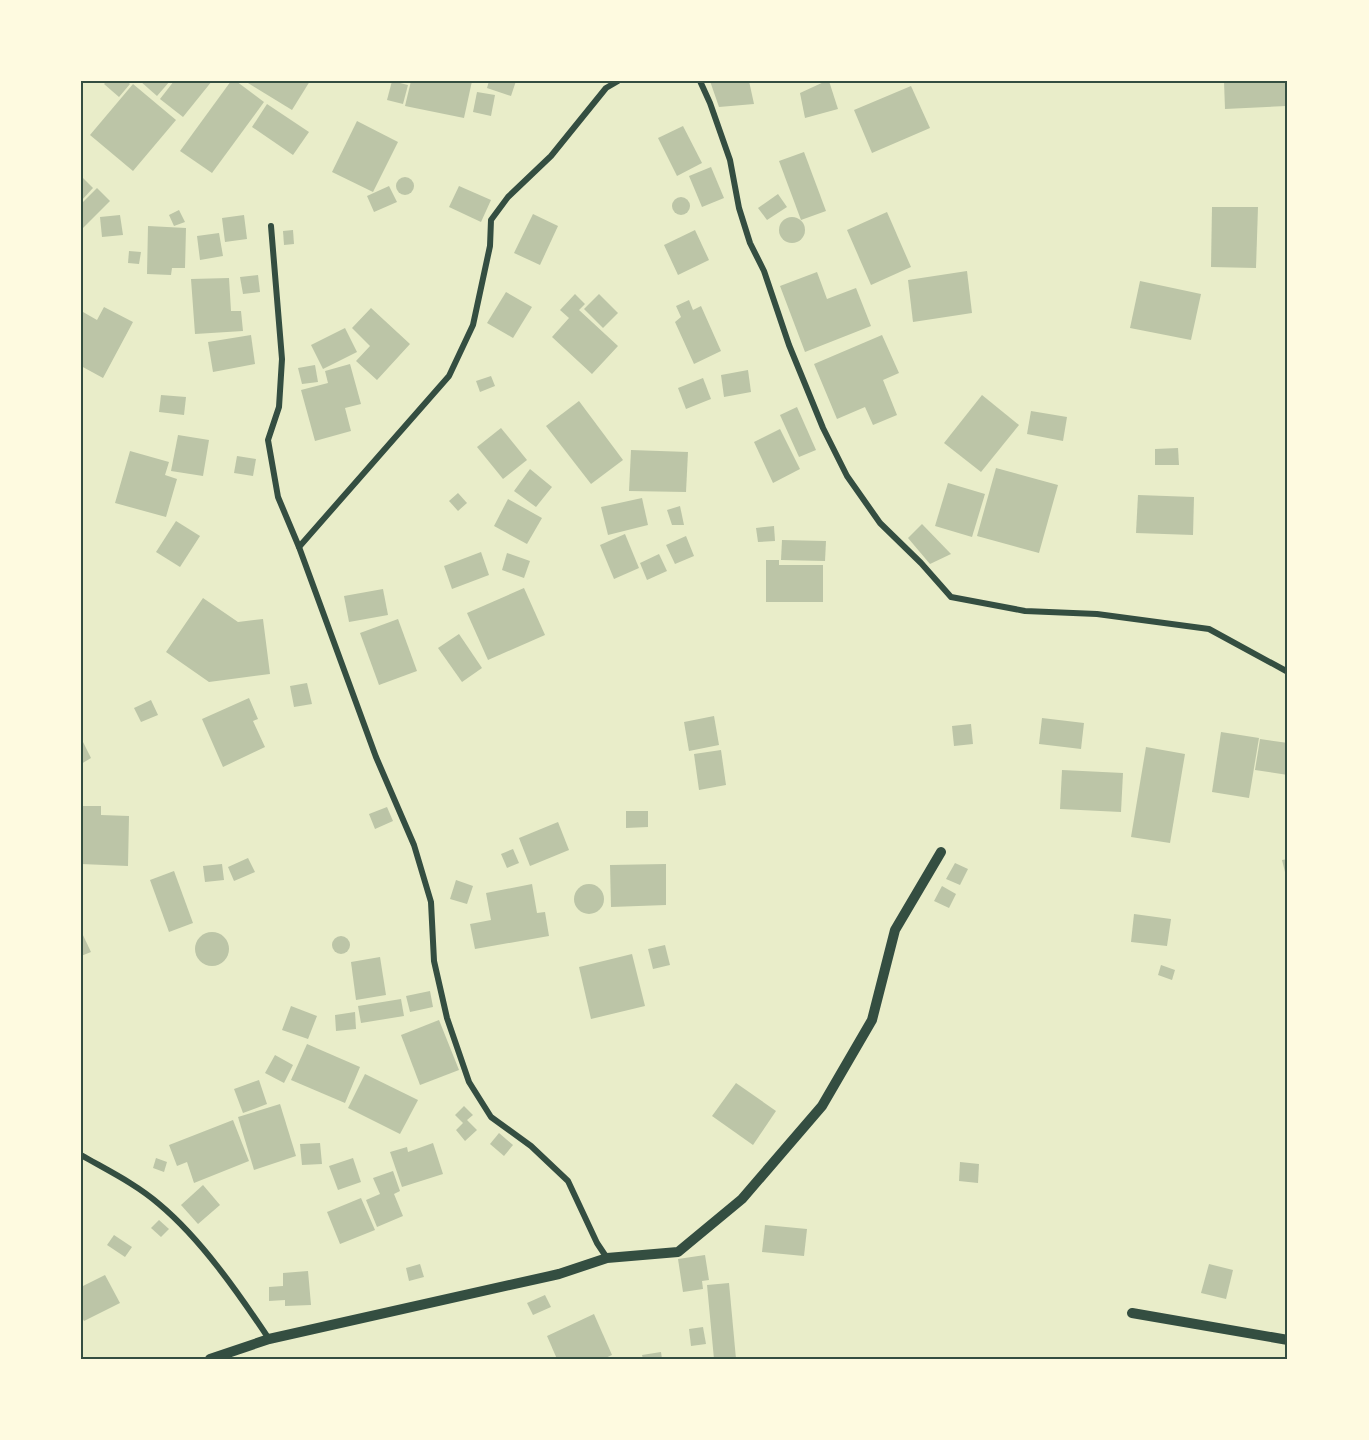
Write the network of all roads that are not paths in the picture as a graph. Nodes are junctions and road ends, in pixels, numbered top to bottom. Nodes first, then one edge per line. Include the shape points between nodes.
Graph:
1 (618, 81) edge
2 (700, 81) edge
3 (271, 226) dead end
4 (299, 548) junction
5 (1288, 672) edge
6 (941, 852) dead end
7 (81, 1155) edge
8 (607, 1258) junction
9 (1132, 1313) dead end
10 (269, 1339) junction
11 (1288, 1340) edge
12 (210, 1359) edge

1 - 4 street via 606,88 551,156 508,197 491,220 490,246 473,325 449,376
2 - 5 street via 730,160 750,243 828,437 847,476 880,523 951,597 1025,611 1097,614 1209,629
3 - 4 street via 282,359 279,407 268,440 278,497
4 - 8 street via 376,757 414,844 431,902 434,961 447,1018 470,1082 491,1117 531,1146 568,1181
6 - 8 street via 895,930 872,1020 822,1106 742,1199 678,1252
7 - 10 street via 159,1203 197,1243
8 - 10 street via 559,1274
9 - 11 street
10 - 12 street

